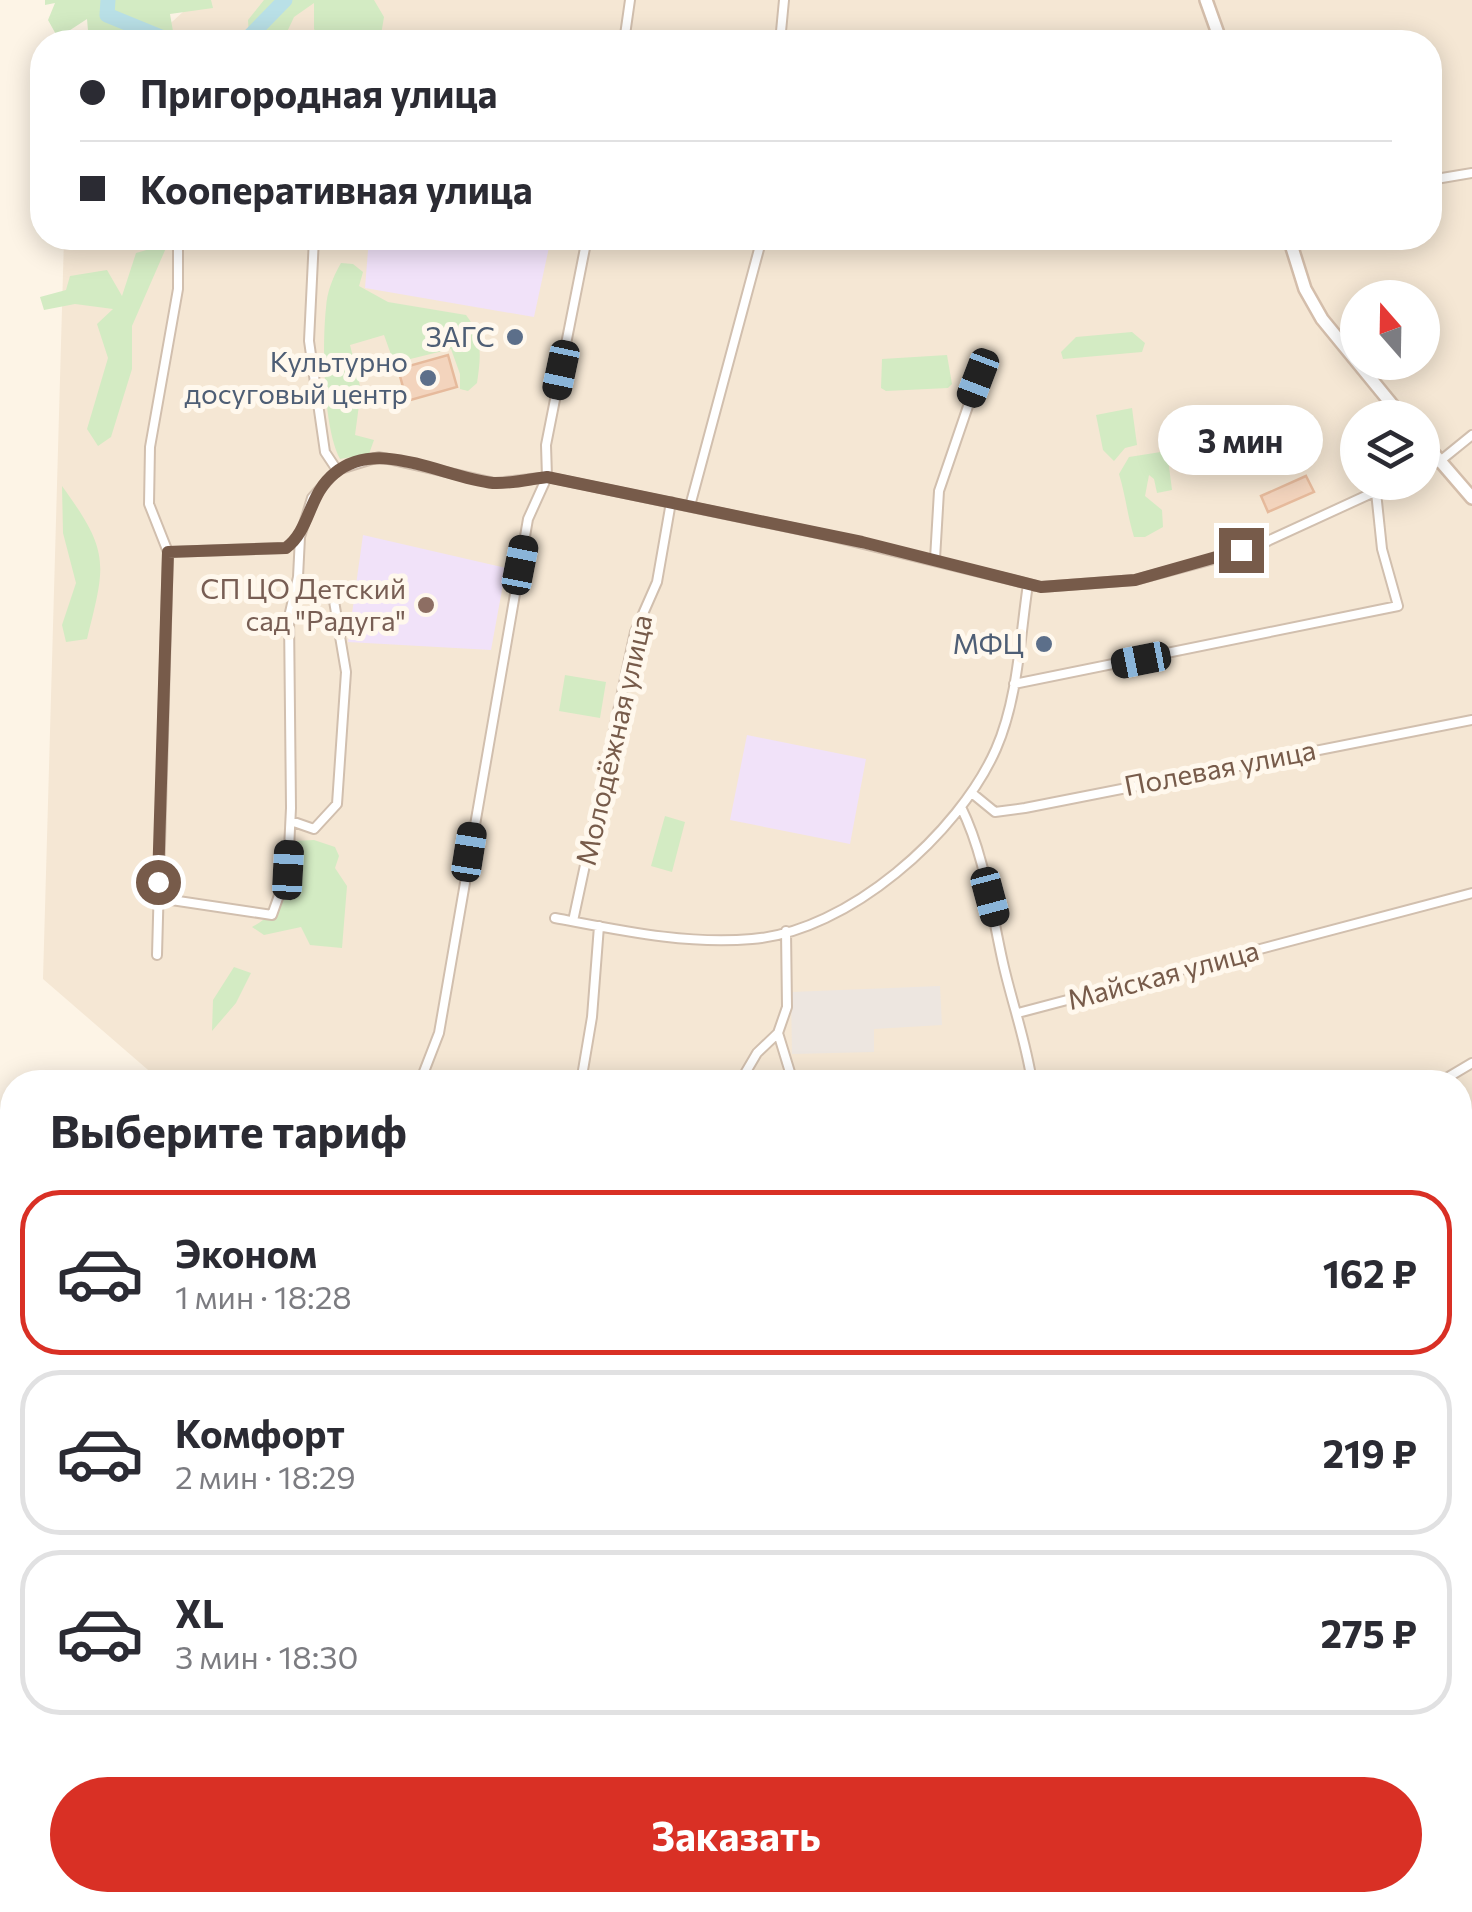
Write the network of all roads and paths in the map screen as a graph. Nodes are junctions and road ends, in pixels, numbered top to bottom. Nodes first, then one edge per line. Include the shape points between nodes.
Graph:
1 (630, 0) edge
2 (784, 0) edge
3 (1206, 0) edge
4 (626, 30) edge
5 (781, 30) edge
6 (1217, 30) edge
7 (1472, 173) edge
8 (1442, 178) edge
9 (178, 250) edge
10 (313, 250) edge
11 (584, 250) edge
12 (759, 250) edge
13 (1293, 250) edge
14 (978, 378) dead end
15 (1388, 400) edge
16 (1472, 435) edge
17 (1440, 461) joint
18 (337, 470) junction
19 (547, 477) junction
20 (1472, 498) edge
21 (1358, 500) edge
22 (1377, 500) edge
23 (672, 502) junction
24 (690, 506) junction
25 (300, 537) junction
26 (168, 552) junction
27 (935, 559) junction
28 (298, 576) junction
29 (1028, 584) junction
30 (1014, 684) junction
31 (1472, 720) edge
32 (972, 794) junction
33 (961, 806) junction
34 (290, 821) junction
35 (1472, 892) edge
36 (158, 898) junction
37 (555, 918) dead end
38 (572, 921) junction
39 (599, 926) junction
40 (786, 931) junction
41 (157, 955) dead end
42 (1018, 1013) junction
43 (778, 1034) junction
44 (425, 1070) edge
45 (583, 1070) edge
46 (747, 1070) edge
47 (788, 1070) edge
48 (1030, 1070) edge

1 - 4 street
2 - 5 street
3 - 6 main road
7 - 8 street
9 - 26 street via 178,289 150,447 149,504
10 - 18 street via 309,341 324,452
11 - 19 street via 546,445
12 - 24 street
13 - 15 main road via 1322,318
14 - 27 street via 939,491
16 - 17 street
17 - 20 main road
18 - 19 street via 379,457 494,483
18 - 25 street via 312,498
19 - 23 street
19 - 44 street via 528,519 439,1033
21 - 29 street via 1260,545 1173,571 1120,582
22 - 30 street via 1398,606
23 - 24 street
23 - 38 street, Молодёжная улица via 657,582 635,632
24 - 27 street
25 - 26 street via 286,548
25 - 28 street
26 - 36 street
27 - 29 street
28 - 34 street via 289,616
28 - 34 street via 334,602 346,672 337,804 314,829
29 - 30 street
30 - 32 street via 998,745
31 - 32 street, Полевая улица via 1025,808 996,812
32 - 33 street
33 - 40 street via 886,882
33 - 42 street via 974,834
34 - 36 street via 288,870 272,915
35 - 42 street, Майская улица
36 - 41 street
37 - 38 street
38 - 39 street
39 - 40 street via 700,941
39 - 45 street
40 - 43 street via 787,1007
42 - 48 street
43 - 46 street
43 - 47 street

